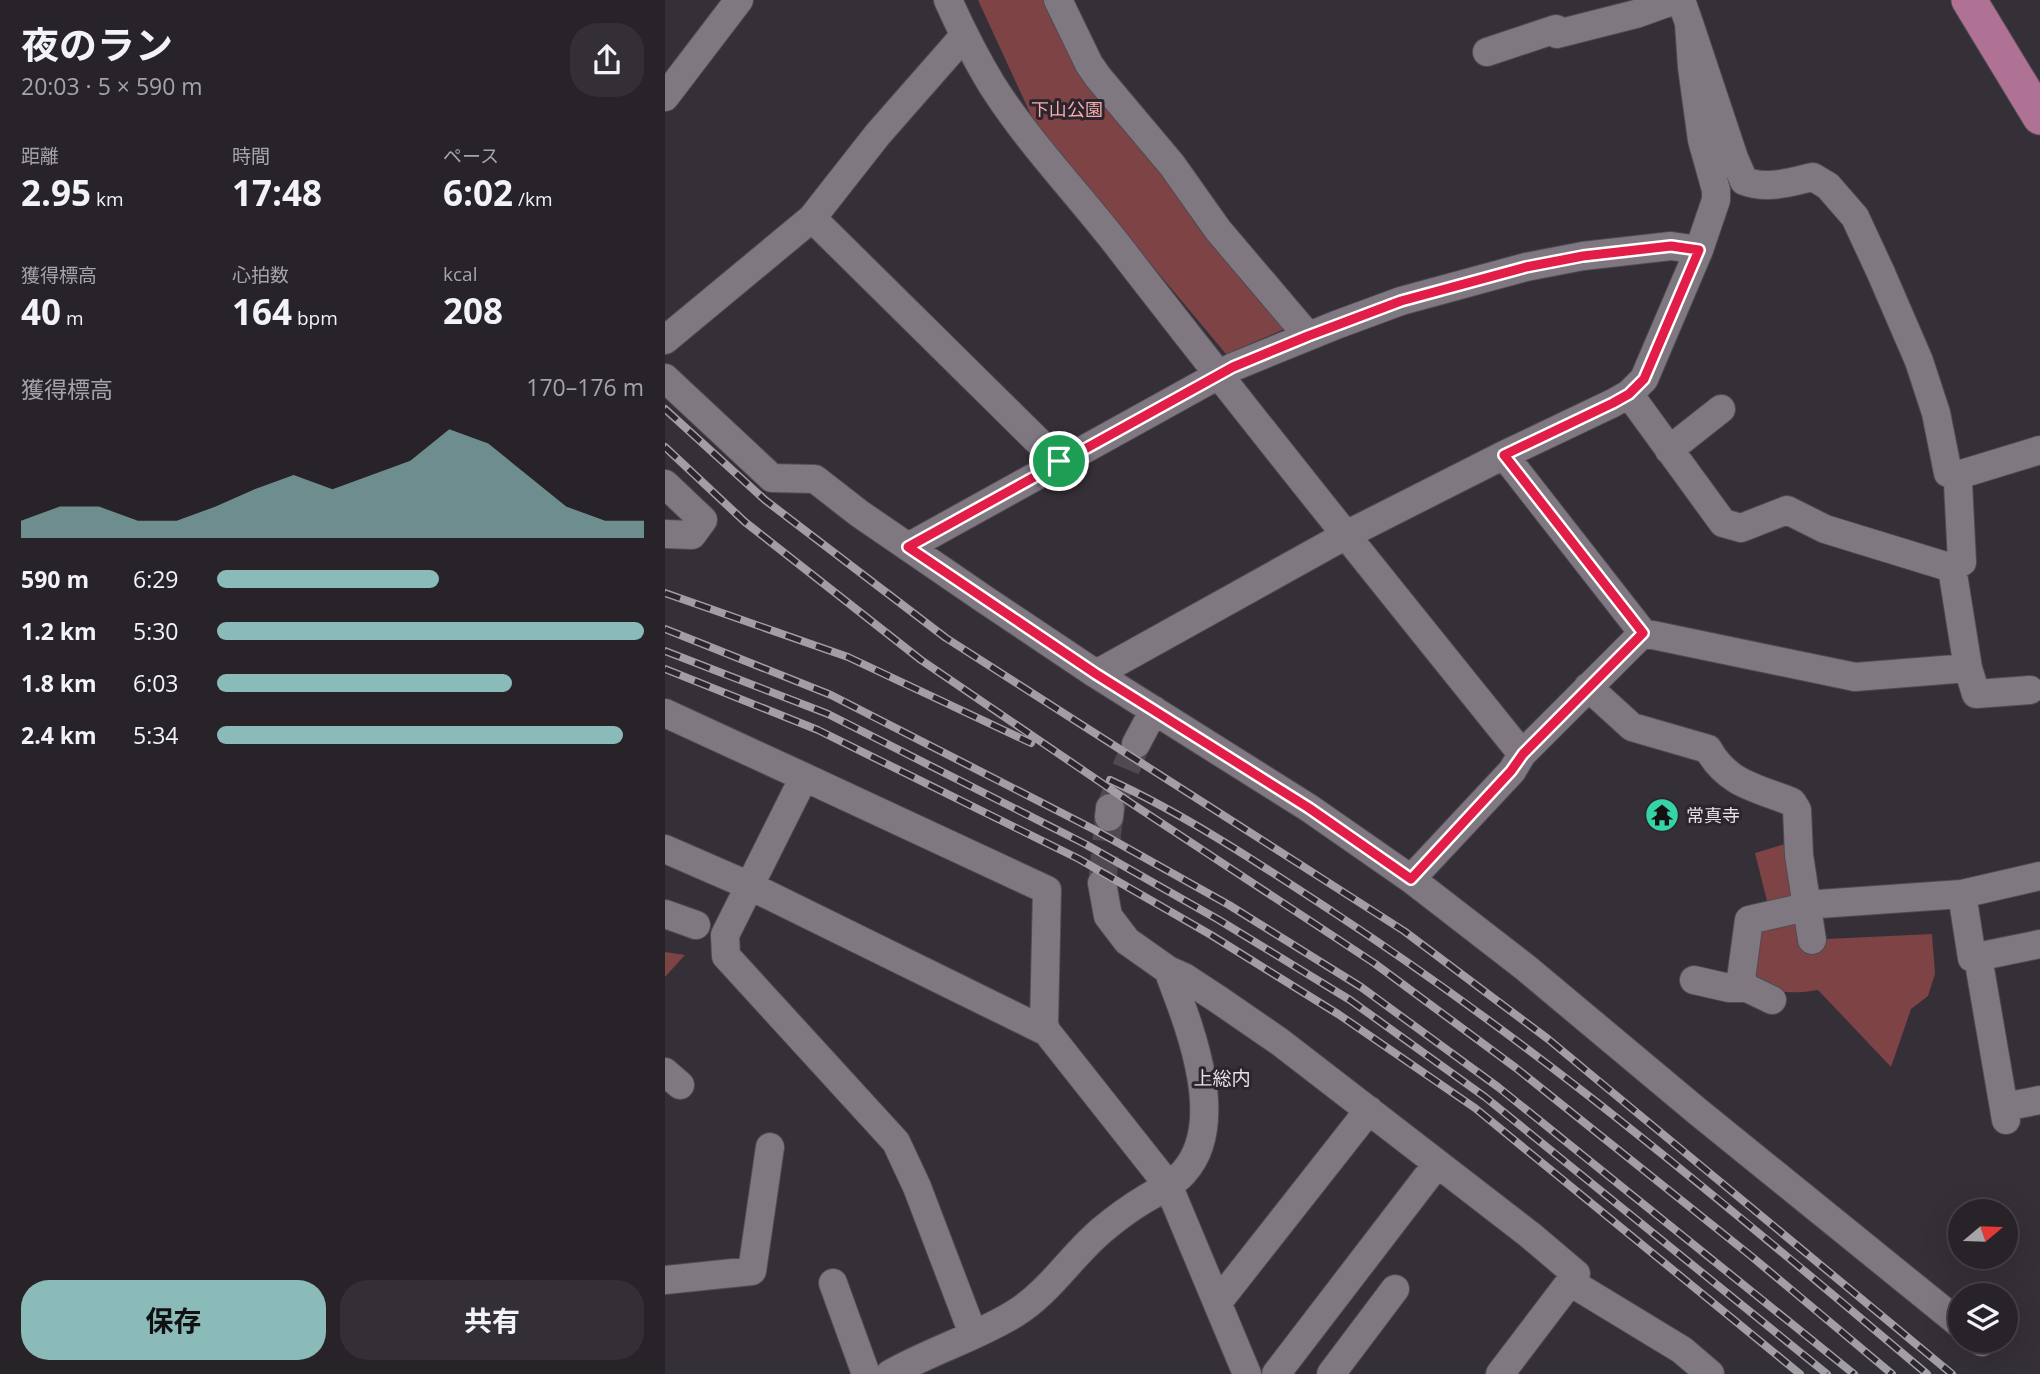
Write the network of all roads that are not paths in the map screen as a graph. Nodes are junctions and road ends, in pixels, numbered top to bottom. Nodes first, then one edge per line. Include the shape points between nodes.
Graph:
1 (739, 0) edge
2 (948, 0) edge
3 (1058, 0) edge
4 (1969, 0) edge
5 (1681, 8) edge
6 (964, 36) junction
7 (1487, 52) dead end
8 (665, 97) edge
9 (2040, 117) edge
10 (812, 218) junction
11 (1699, 250) junction
12 (1308, 336) junction
13 (665, 340) edge
14 (1218, 375) junction
15 (665, 378) edge
16 (1629, 394) junction
17 (1721, 409) dead end
18 (1669, 450) junction
19 (2040, 450) edge
20 (1504, 455) junction
21 (1059, 461) junction
22 (1955, 476) junction
23 (665, 484) edge
24 (665, 534) edge
25 (1346, 535) junction
26 (908, 547) junction
27 (1952, 568) junction
28 (1643, 633) junction
29 (1968, 668) junction
30 (1096, 674) junction
31 (1588, 687) junction
32 (2030, 690) dead end
33 (1154, 710) junction
34 (665, 713) edge
35 (1136, 744) tunnel mouth
36 (1523, 754) junction
37 (804, 777) junction
38 (665, 849) edge
39 (2040, 876) edge
40 (1411, 879) junction
41 (1102, 883) tunnel mouth
42 (750, 886) junction
43 (1962, 894) junction
44 (1808, 906) junction
45 (665, 914) edge
46 (696, 925) dead end
47 (1812, 940) dead end
48 (2040, 944) edge
49 (1978, 957) junction
50 (1168, 970) junction
51 (1694, 980) dead end
52 (1047, 1032) junction
53 (2040, 1100) edge
54 (1369, 1110) junction
55 (770, 1147) dead end
56 (1437, 1164) junction
57 (1168, 1185) junction
58 (665, 1280) edge
59 (1570, 1282) junction
60 (833, 1283) dead end
61 (1395, 1289) dead end
62 (1218, 1302) junction
63 (1948, 1314) edge
64 (973, 1334) junction
65 (906, 1370) edge
66 (866, 1374) edge
67 (1247, 1374) edge
68 (1276, 1374) edge
69 (1331, 1374) edge
70 (1500, 1374) edge
71 (1710, 1374) edge

1 - 8 street
2 - 6 street
3 - 12 street via 1098,77
4 - 9 main road
5 - 7 street via 1557,34 1556,29
5 - 11 street via 1702,140 1716,190
5 - 22 street via 1744,181 1771,186 1814,177 1855,217 1919,361 1948,473
6 - 10 street
6 - 14 street via 1020,123
10 - 13 street
10 - 21 street
11 - 12 street via 1671,246 1526,267 1401,301
11 - 16 street via 1644,379
12 - 14 street
14 - 21 street
14 - 25 street
15 - 26 street via 772,478 815,479
16 - 18 street
16 - 20 street
17 - 18 street
18 - 27 street via 1723,523 1741,528 1787,510 1825,529
19 - 22 street
20 - 25 street
20 - 28 street
21 - 26 street
22 - 27 street via 1962,562
23 - 24 street via 703,520 692,535
25 - 30 street
25 - 36 street
26 - 30 street
27 - 29 street
28 - 29 street via 1855,677
28 - 31 street
29 - 32 street via 1976,694
30 - 33 street
31 - 36 street
31 - 44 street via 1632,727 1708,749 1727,776 1792,802 1797,810
33 - 35 street
33 - 40 street
34 - 37 street
36 - 40 street
37 - 42 street
37 - 52 street via 1047,890
38 - 42 street
39 - 43 street
40 - 63 street
41 - 50 street via 1108,916 1127,941
42 - 52 street
42 - 64 street via 725,935 726,957 896,1142 918,1187
43 - 44 street
43 - 49 street via 1972,958
44 - 47 street
44 - 51 street via 1749,920 1741,979 1759,994
45 - 46 street
48 - 49 street
49 - 53 street via 2005,1113
50 - 54 street via 1219,1000
50 - 57 street via 1203,1082 1199,1145 1185,1172
52 - 57 street
54 - 56 street
54 - 62 street
55 - 58 street via 752,1271
56 - 59 street via 1576,1274
56 - 68 street
57 - 62 street
57 - 64 street via 1101,1230 1036,1298
59 - 70 street
59 - 71 street via 1682,1350
60 - 66 street
61 - 69 street
62 - 67 street
64 - 65 street

